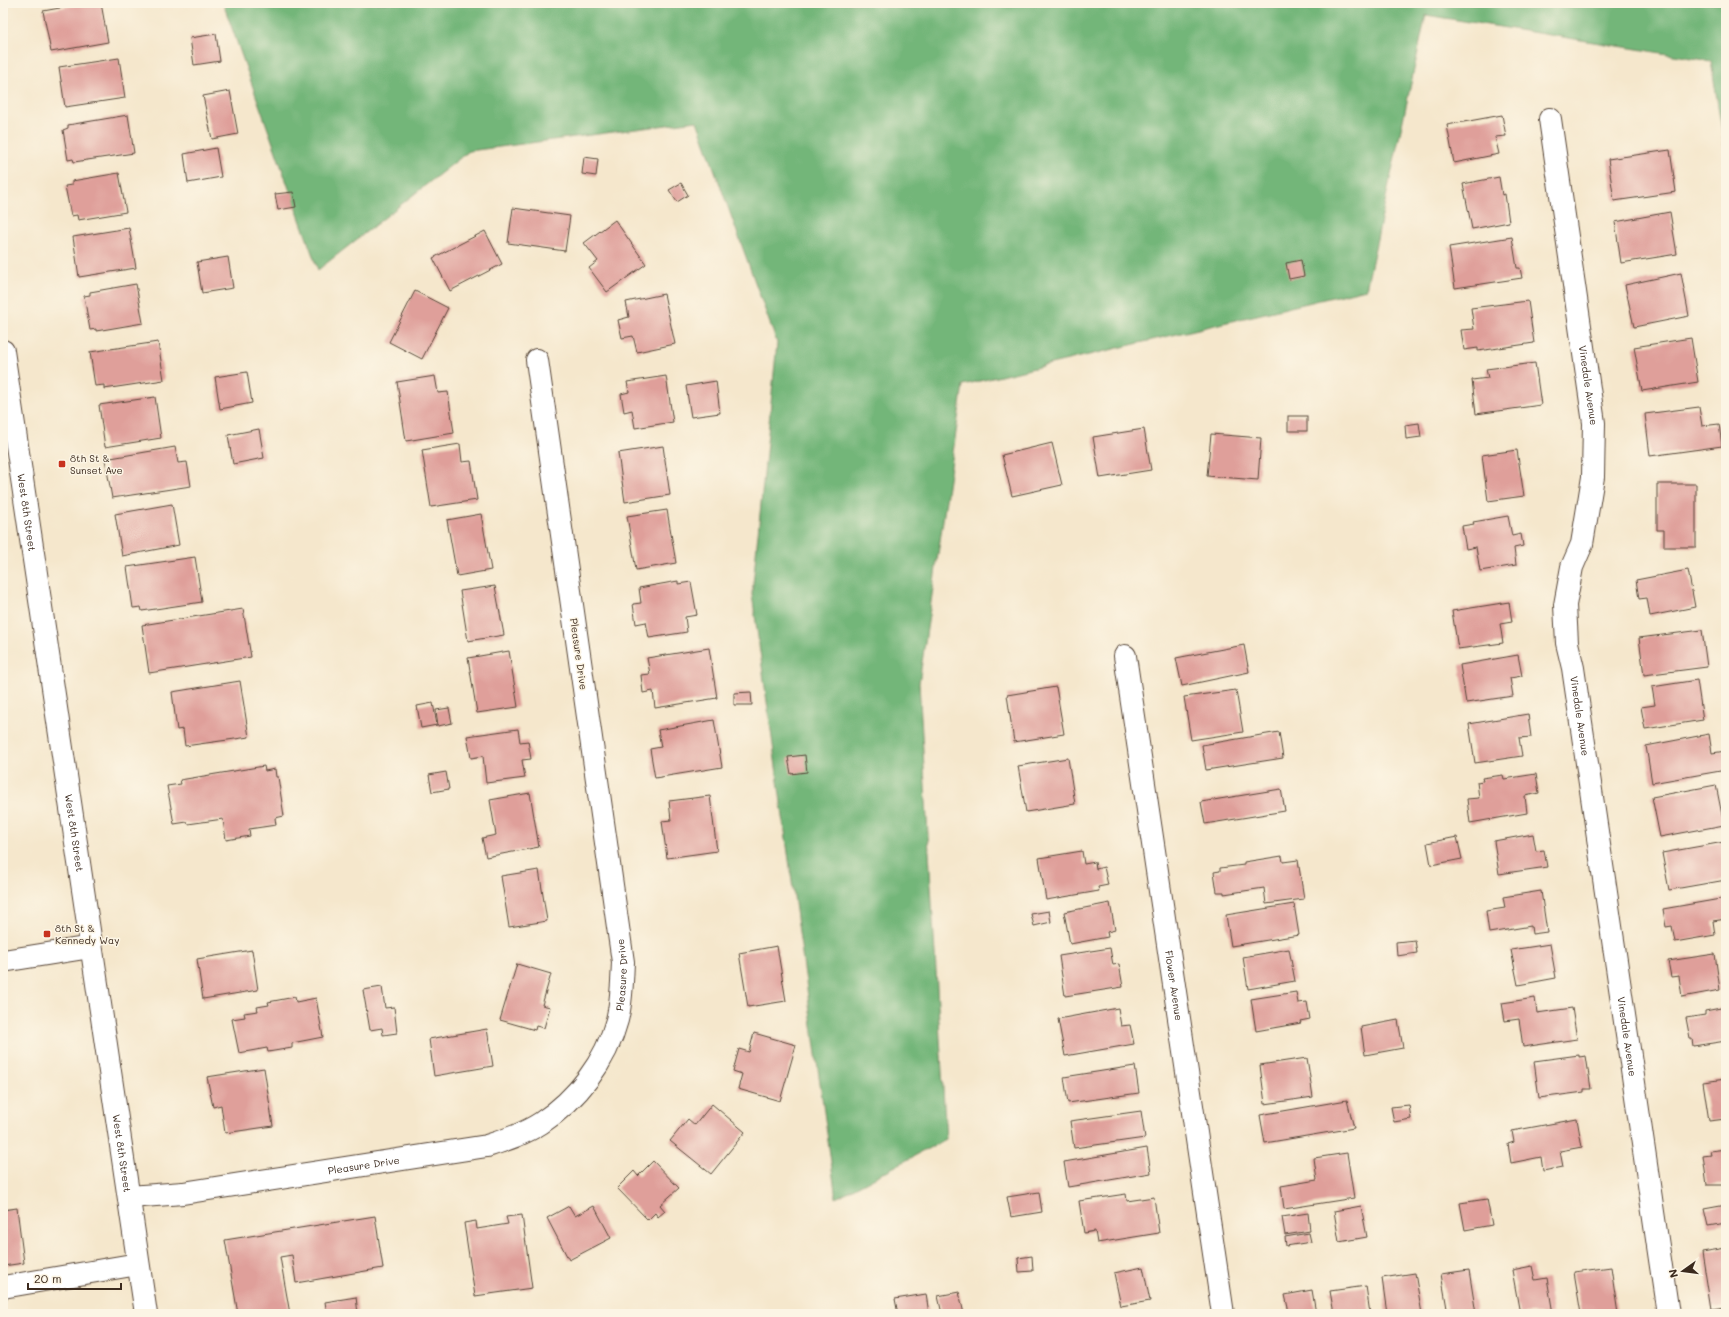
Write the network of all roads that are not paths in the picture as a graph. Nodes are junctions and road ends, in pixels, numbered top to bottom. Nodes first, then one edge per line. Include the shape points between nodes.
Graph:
1 (1550, 119) dead end
2 (3, 351) edge
3 (537, 360) dead end
4 (9, 438) edge
5 (1124, 656) dead end
6 (92, 947) junction
7 (3, 961) edge
8 (129, 1197) junction
9 (138, 1264) junction
10 (3, 1287) edge
11 (146, 1314) edge
12 (1223, 1314) edge
13 (1668, 1314) edge

1 - 13 street, Vinedale Avenue via 1594,424 1590,500 1582,544 1572,568 1565,605 1567,643
2 - 4 street, West 8th Street
3 - 8 street, Pleasure Drive via 623,962 617,1020 607,1047 593,1073 574,1095 541,1123 487,1146 183,1193
4 - 6 street, West 8th Street
5 - 12 street, Flower Avenue
6 - 7 street
6 - 8 street, West 8th Street
8 - 9 street, West 8th Street
9 - 10 street
9 - 11 street, West 8th Street

